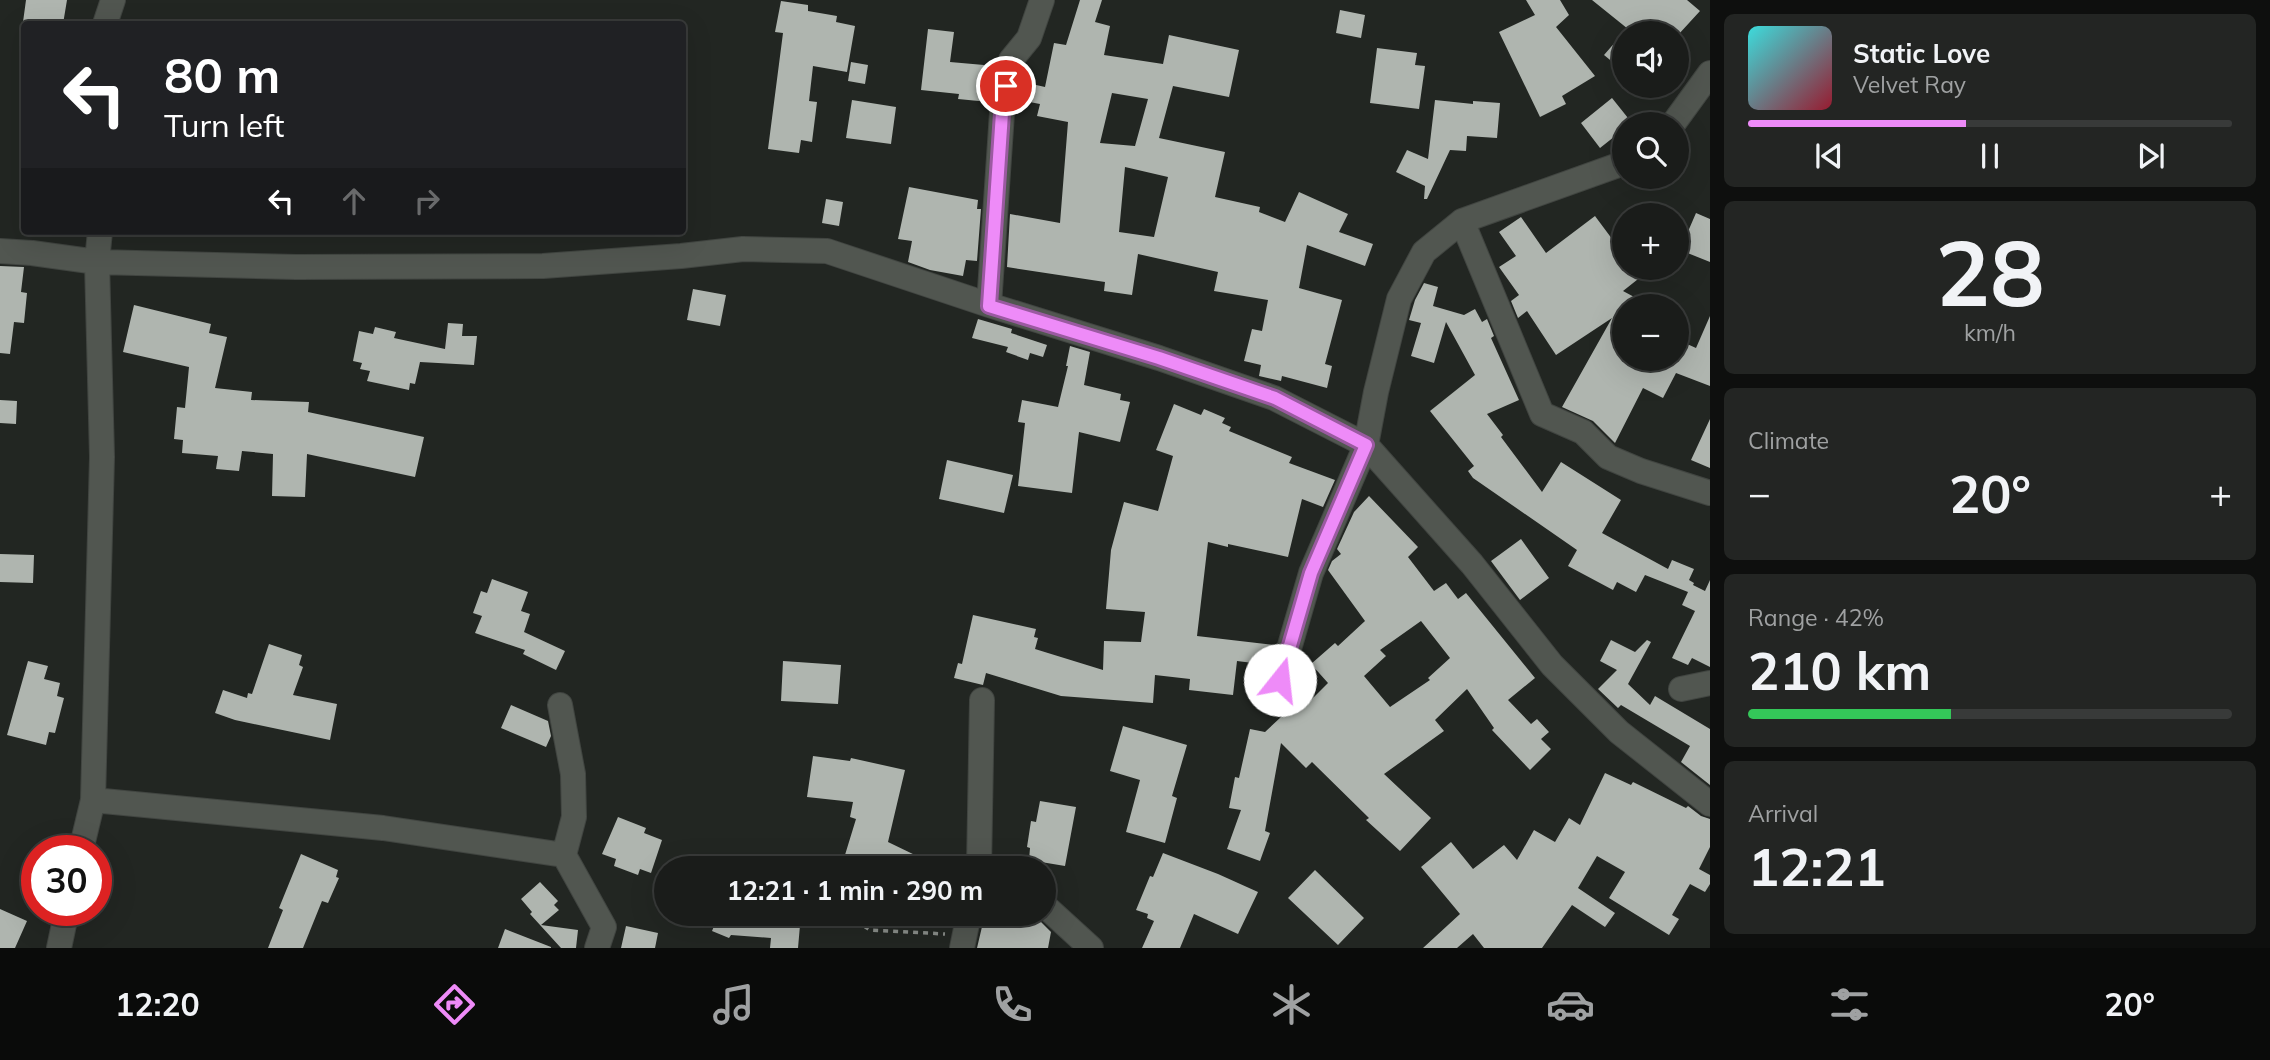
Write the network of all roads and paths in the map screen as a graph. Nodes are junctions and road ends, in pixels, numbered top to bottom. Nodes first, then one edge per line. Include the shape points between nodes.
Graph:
1 (113, 0) edge
2 (1042, 0) edge
3 (107, 21) edge
4 (1710, 73) edge
5 (1682, 112) edge
6 (1612, 167) edge
7 (1462, 221) junction
8 (100, 235) edge
9 (0, 251) edge
10 (97, 262) junction
11 (989, 306) junction
12 (1366, 445) junction
13 (1710, 493) edge
14 (1280, 680) dead end
15 (1710, 683) edge
16 (1681, 689) dead end
17 (982, 700) dead end
18 (560, 705) dead end
19 (93, 800) junction
20 (1710, 804) edge
21 (85, 835) edge
22 (564, 855) junction
23 (984, 856) edge
24 (1056, 916) edge
25 (63, 926) edge
26 (864, 926) edge
27 (965, 932) edge
28 (58, 948) edge
29 (597, 948) edge
30 (1091, 948) edge

1 - 3 street
2 - 11 street via 1029,38 1011,60 1002,113
4 - 5 street
6 - 7 street
7 - 12 street via 1424,252 1399,299
7 - 13 street via 1542,414 1583,432 1608,457
8 - 10 street
9 - 10 street
10 - 11 street via 543,266 743,249 827,251
10 - 19 street via 102,457
11 - 12 street via 1275,398
12 - 14 street via 1311,573
12 - 20 street via 1472,564 1552,665 1619,732
15 - 16 street
17 - 23 street
18 - 22 street via 574,785 574,817
19 - 21 street
19 - 22 street via 383,828
22 - 29 street via 604,927
24 - 30 street
25 - 28 street
26 - 27 path via 870,930

